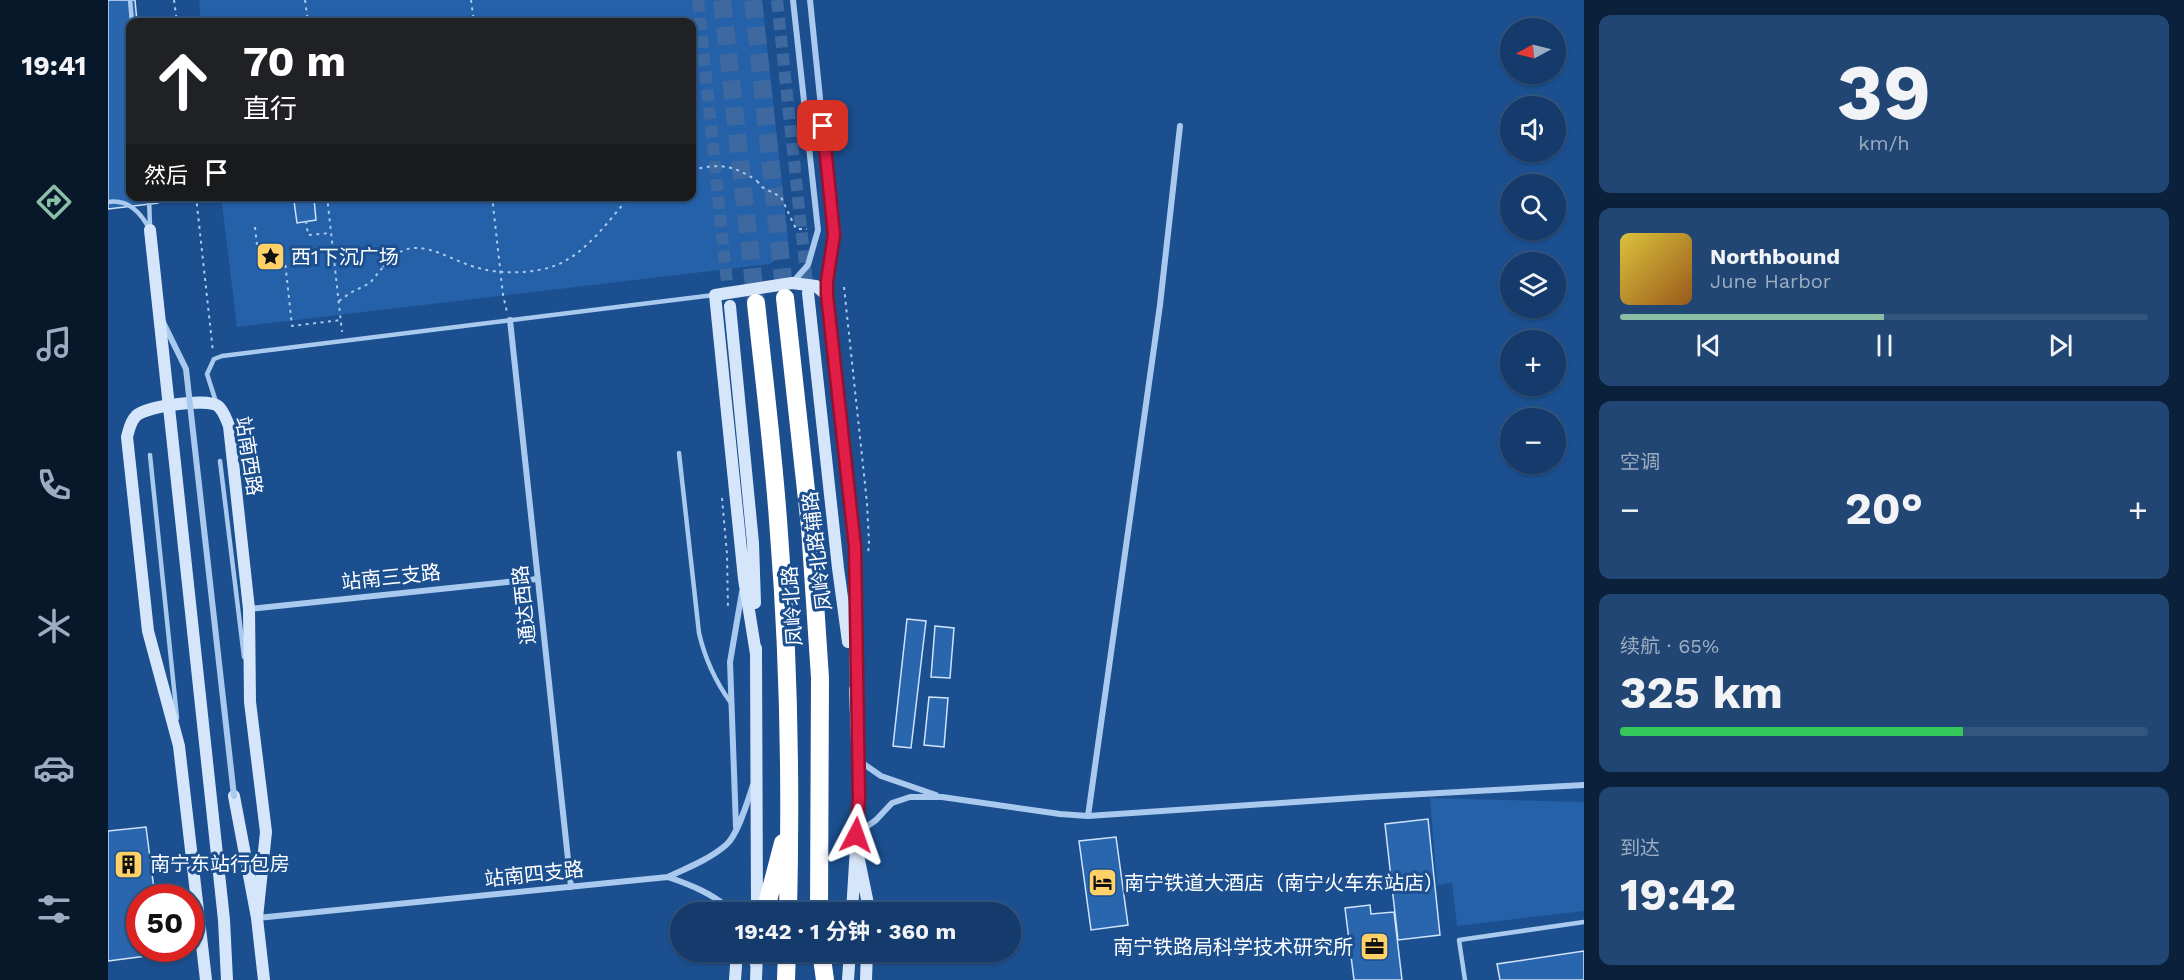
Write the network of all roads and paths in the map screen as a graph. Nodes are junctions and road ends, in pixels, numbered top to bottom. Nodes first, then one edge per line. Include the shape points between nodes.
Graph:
1 (130, 0) edge
2 (174, 0) edge
3 (305, 0) edge
4 (471, 0) edge
5 (793, 0) edge
6 (810, 0) edge
7 (132, 18) edge
8 (176, 18) edge
9 (307, 18) edge
10 (473, 18) edge
11 (1180, 126) dead end
12 (696, 169) edge
13 (149, 201) edge
14 (197, 201) edge
15 (328, 201) edge
16 (493, 201) edge
17 (626, 201) edge
18 (108, 202) edge
19 (306, 221) dead end
20 (255, 227) dead end
21 (150, 230) junction
22 (818, 230) junction
23 (331, 233) junction
24 (789, 291) junction
25 (808, 293) tunnel mouth
26 (715, 295) junction
27 (827, 295) junction
28 (339, 301) junction
29 (756, 303) tunnel mouth
30 (730, 306) tunnel mouth
31 (160, 314) junction
32 (341, 320) junction
33 (510, 321) junction
34 (343, 341) junction
35 (214, 359) junction
36 (217, 405) junction
37 (679, 453) dead end
38 (150, 455) dead end
39 (220, 461) dead end
40 (722, 495) dead end
41 (537, 579) junction
42 (744, 579) junction
43 (249, 609) junction
44 (728, 609) dead end
45 (756, 654) junction
46 (856, 697) junction
47 (250, 702) junction
48 (732, 704) junction
49 (179, 746) junction
50 (858, 760) junction
51 (756, 771) junction
52 (1584, 786) edge
53 (234, 796) joint
54 (942, 797) junction
55 (790, 812) junction
56 (1088, 816) junction
57 (736, 828) junction
58 (856, 840) junction
59 (668, 877) junction
60 (571, 887) junction
61 (721, 902) edge
62 (757, 902) edge
63 (768, 902) edge
64 (788, 902) edge
65 (819, 902) edge
66 (853, 902) edge
67 (868, 902) edge
68 (257, 918) junction
69 (1584, 922) edge
70 (736, 962) edge
71 (751, 962) edge
72 (756, 962) edge
73 (787, 962) edge
74 (819, 962) edge
75 (822, 962) edge
76 (849, 962) edge
77 (867, 962) edge
78 (206, 980) edge
79 (227, 980) edge
80 (264, 980) edge
81 (735, 980) edge
82 (755, 980) edge
83 (786, 980) edge
84 (817, 980) edge
85 (825, 980) edge
86 (848, 980) edge
87 (866, 980) edge
88 (1465, 980) edge

1 - 7 lane
2 - 8 path
3 - 9 path
4 - 10 path
5 - 22 street
6 - 27 street via 834,235
11 - 56 street via 1161,305
12 - 22 path, bridge via 727,166 742,170 781,197 796,229
13 - 21 lane
14 - 35 path
15 - 23 path
16 - 33 path via 503,295
17 - 28 path, bridge via 589,243 552,267 507,272 478,268 430,249 405,249 391,257 370,283
18 - 21 lane via 134,207
19 - 23 path via 308,235
20 - 32 path via 259,264 285,261 292,326
21 - 31 street, bridge
22 - 24 street via 808,264
23 - 28 path
24 - 26 street
24 - 27 street via 816,286
24 - 65 highway, 凤岭北路 via 820,678
25 - 46 street, 凤岭北路辅路
26 - 33 lane
26 - 42 street
27 - 46 street via 855,547
28 - 32 path
29 - 55 highway, 凤岭北路 via 779,532 788,682
30 - 45 street via 753,543
31 - 53 street, bridge via 186,369
31 - 79 street, bridge via 224,920
32 - 34 path
33 - 34 lane
33 - 41 street, 通达西路
34 - 35 lane
35 - 36 lane via 207,374
36 - 43 street, 站南西路 via 228,426
36 - 49 street, 站南西路 via 207,401 147,410 136,415 127,437 148,631
37 - 48 lane via 699,633 718,685
38 - 49 lane
39 - 47 lane
40 - 44 path
41 - 43 street, 站南三支路
41 - 60 street, 通达西路
42 - 45 street
42 - 48 street via 730,662
43 - 47 street, 站南西路
45 - 51 street
46 - 50 street, 凤岭北路辅路
47 - 68 street, 站南西路 via 266,832
48 - 57 street
49 - 78 street, 站南西路
50 - 54 street via 881,776
50 - 58 street, 凤岭北路辅路
51 - 57 street, 站南四支路 via 747,807
51 - 62 street
52 - 56 street
53 - 68 street, 站南西路
54 - 56 street
54 - 58 street via 910,797 892,803
55 - 63 highway
55 - 64 highway, 凤岭北路
57 - 59 street, 站南四支路 via 728,844
58 - 66 street, 凤岭北路辅路
58 - 67 street
59 - 60 street, 站南四支路
59 - 61 street
60 - 68 street, 站南四支路
68 - 80 street, 站南西路
69 - 88 lane via 1459,940
70 - 81 street
71 - 82 street
72 - 82 street
73 - 83 highway
74 - 84 highway
75 - 85 highway
76 - 86 street
77 - 87 street

